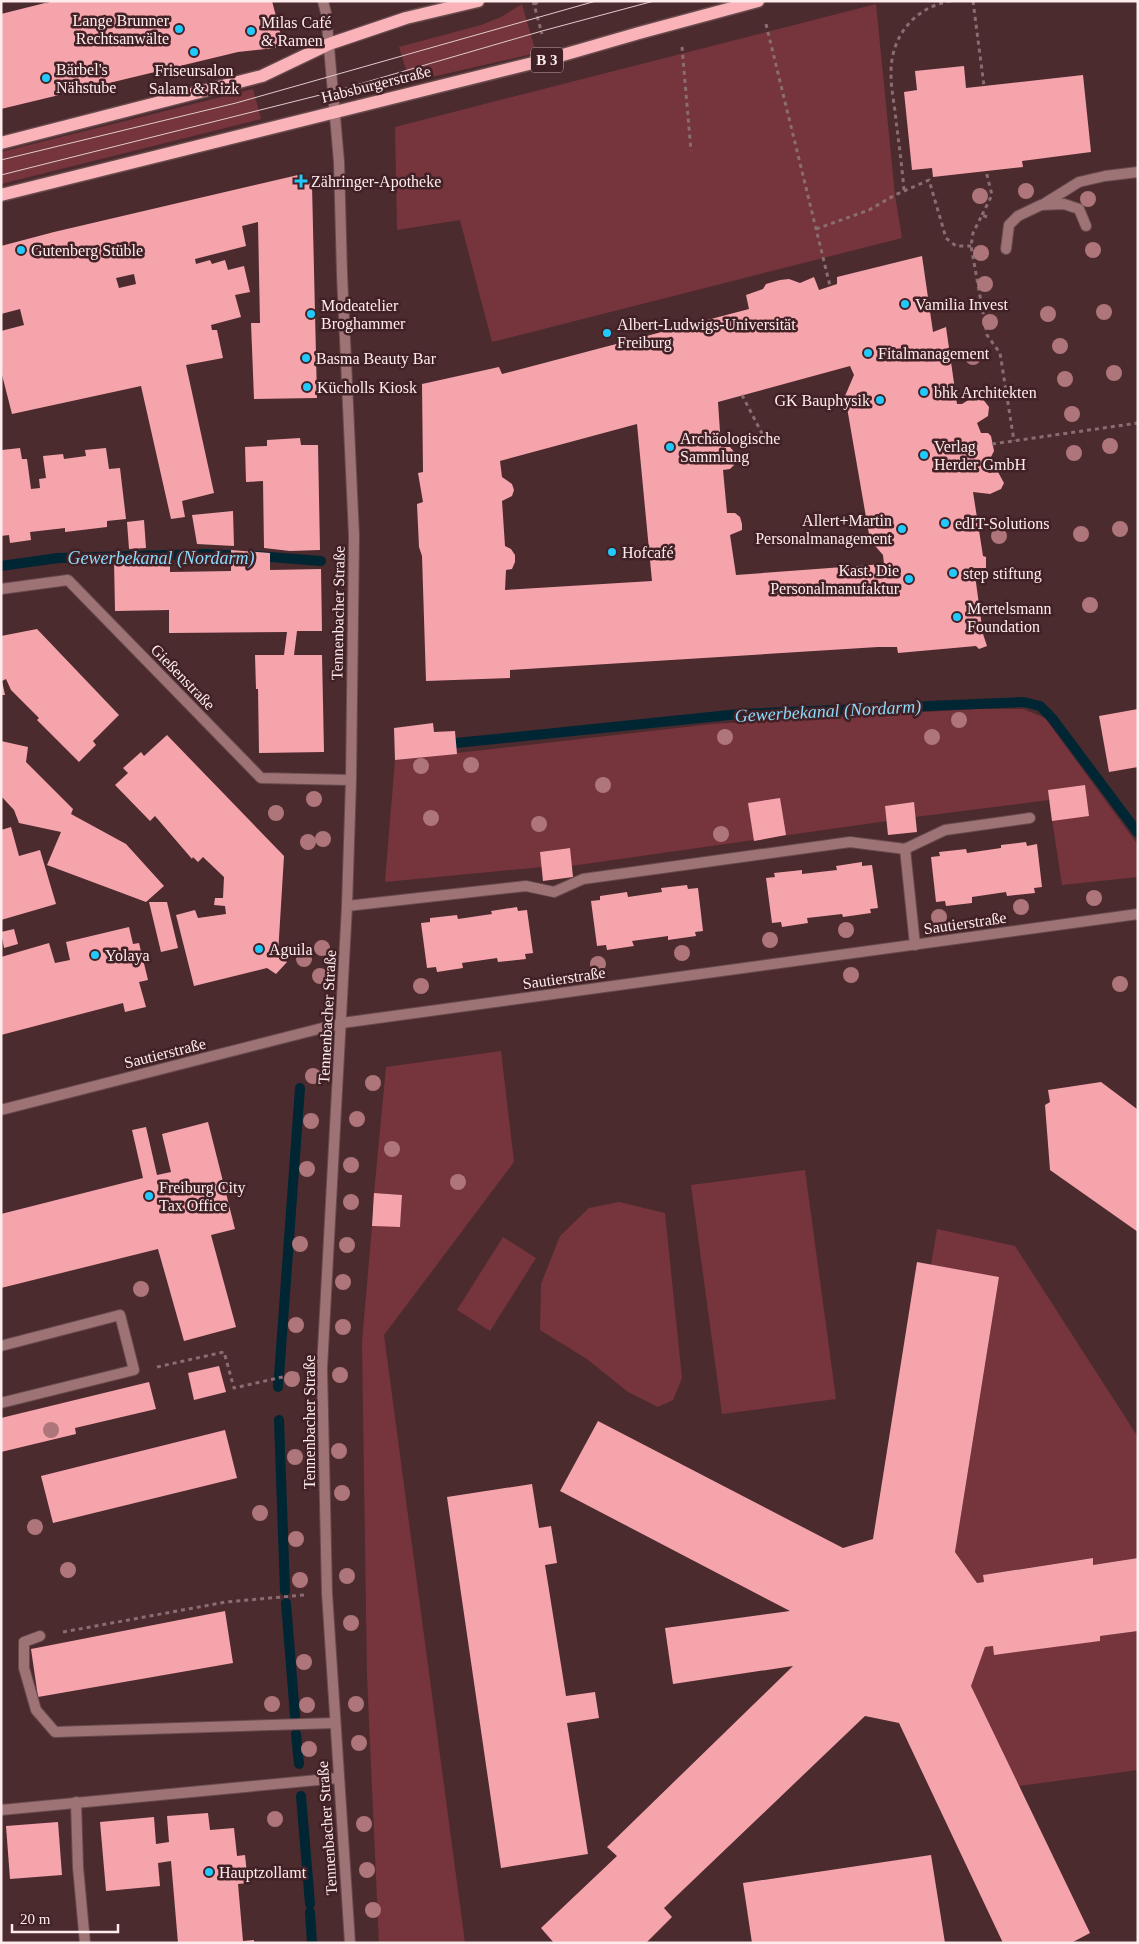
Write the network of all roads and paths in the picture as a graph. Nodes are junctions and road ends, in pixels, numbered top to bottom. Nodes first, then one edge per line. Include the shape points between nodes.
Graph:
1 (323, 1) edge
2 (478, 1) edge
3 (542, 1) edge
4 (758, 1) edge
5 (951, 1) edge
6 (973, 1) edge
7 (533, 2) edge
8 (764, 16) dead end
9 (680, 23) junction
10 (329, 44) junction
11 (549, 59) junction
12 (984, 86) dead end
13 (334, 111) junction
14 (1, 143) edge
15 (691, 151) dead end
16 (986, 171) dead end
17 (1138, 172) edge
18 (904, 190) junction
19 (1, 195) edge
20 (1041, 206) junction
21 (982, 216) dead end
22 (1086, 226) dead end
23 (816, 229) junction
24 (1006, 250) dead end
25 (830, 286) dead end
26 (742, 395) dead end
27 (1138, 423) edge
28 (1014, 440) junction
29 (992, 444) dead end
30 (768, 445) dead end
31 (1, 589) edge
32 (351, 780) junction
33 (1030, 818) dead end
34 (905, 849) junction
35 (347, 906) junction
36 (1138, 914) edge
37 (915, 945) junction
38 (342, 1023) junction
39 (1, 1110) edge
40 (1, 1346) edge
41 (172, 1364) dead end
42 (322, 1368) junction
43 (1, 1403) edge
44 (327, 1593) junction
45 (40, 1636) joint
46 (335, 1723) junction
47 (339, 1778) junction
48 (76, 1802) junction
49 (1, 1810) edge
50 (85, 1943) edge
51 (350, 1943) edge

1 - 10 street, Tennenbacher Straße
2 - 10 main road via 406,18
3 - 7 path
4 - 9 main road, Habsburgerstraße / B 3
5 - 18 path via 928,7 916,15 903,30 895,51 891,74
6 - 12 path
7 - 11 path
8 - 23 path
9 - 11 main road, Habsburgerstraße / B 3
9 - 15 path
10 - 13 street, Tennenbacher Straße
10 - 14 main road via 262,76
11 - 13 main road, Habsburgerstraße / B 3
13 - 19 main road, Habsburgerstraße / B 3
13 - 32 street, Tennenbacher Straße via 339,162 354,536
16 - 21 path via 992,195
17 - 20 street via 1079,182
18 - 23 path via 869,210
18 - 28 path via 929,180 946,238 956,246 972,246 987,334 1000,353
20 - 22 street via 1064,204 1079,209
20 - 24 street via 1018,216 1010,225
23 - 25 path
26 - 30 path
27 - 28 path
28 - 29 path
31 - 32 street, Gießenstraße via 68,580 261,778
32 - 35 street, Tennenbacher Straße
33 - 34 street via 945,830
34 - 35 street via 850,842 583,879 554,892 526,886
34 - 37 street
35 - 38 street, Tennenbacher Straße
36 - 37 street, Sautierstraße
37 - 38 street, Sautierstraße
38 - 39 street, Sautierstraße
38 - 42 street, Tennenbacher Straße
40 - 43 street via 120,1316 134,1370
41 - 42 path via 224,1352 234,1388
42 - 44 street, Tennenbacher Straße
44 - 45 path via 226,1602
44 - 46 street, Tennenbacher Straße
45 - 46 street via 24,1642 24,1668 36,1710 55,1732
46 - 47 street, Tennenbacher Straße
47 - 48 street
47 - 51 street, Tennenbacher Straße
48 - 49 street
48 - 50 street

